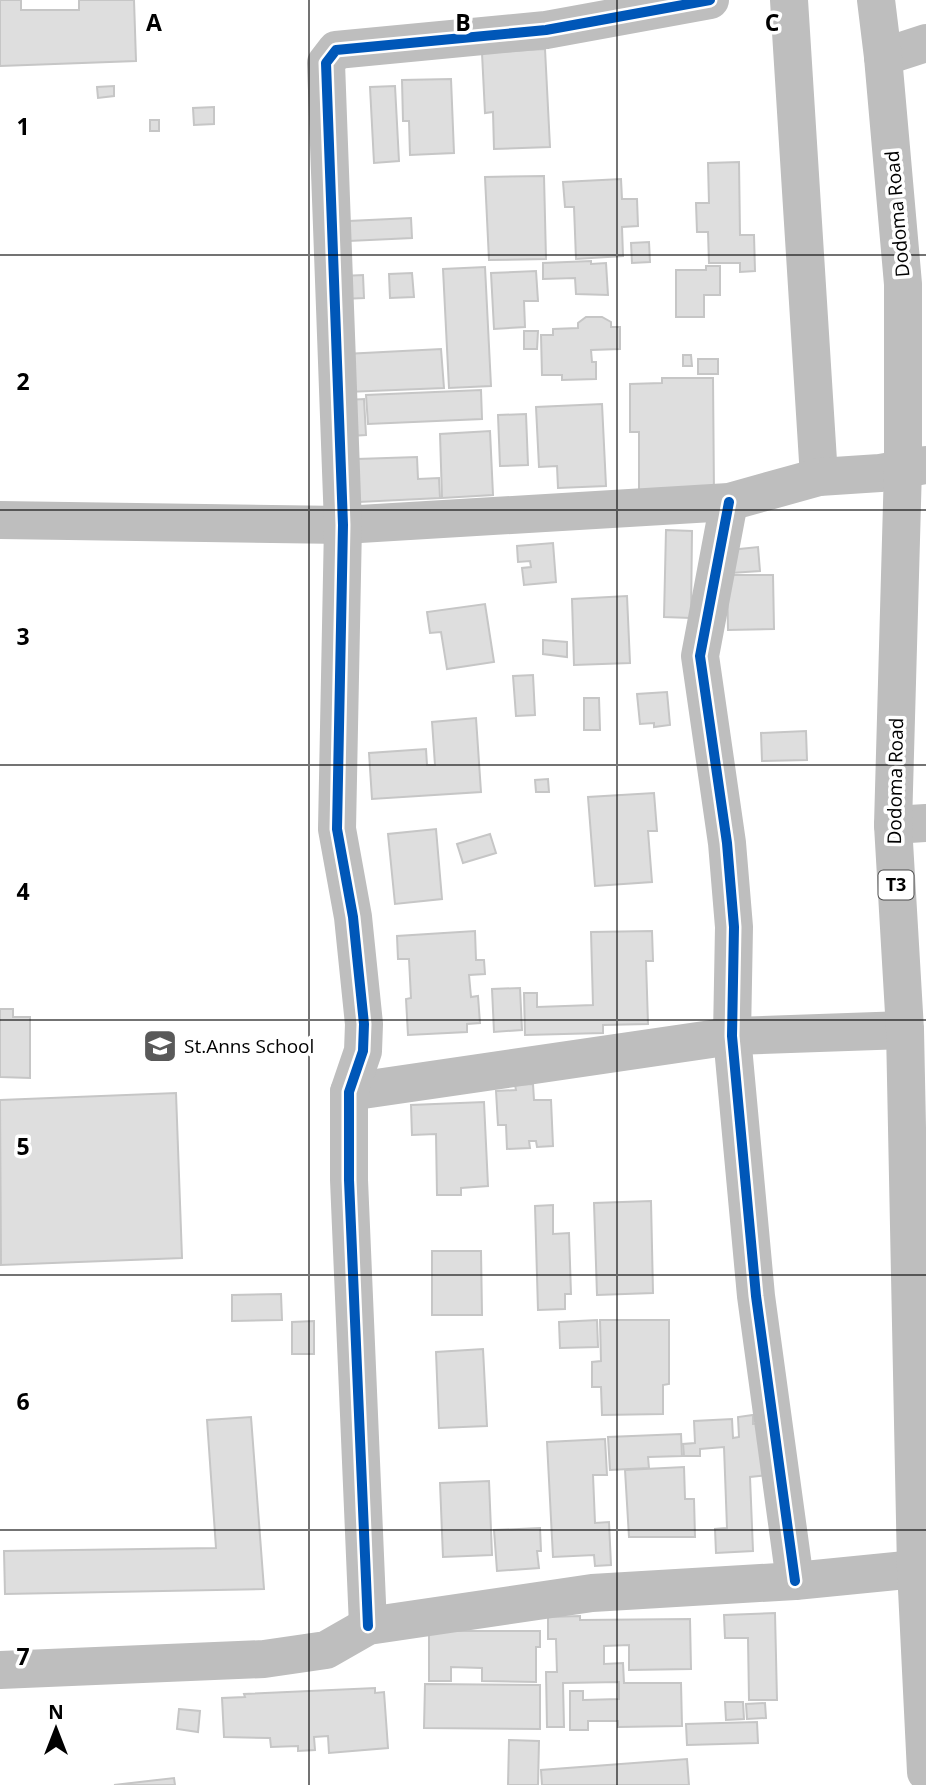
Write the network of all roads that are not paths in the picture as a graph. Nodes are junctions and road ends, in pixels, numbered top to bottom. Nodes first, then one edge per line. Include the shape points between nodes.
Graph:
1 (710, 0) edge
2 (789, 0) edge
3 (876, 0) edge
4 (926, 43) edge
5 (884, 57) junction
6 (914, 467) edge
7 (819, 477) junction
8 (729, 502) junction
9 (0, 520) edge
10 (343, 525) junction
11 (909, 824) edge
12 (905, 1030) junction
13 (732, 1036) junction
14 (349, 1092) junction
15 (916, 1569) junction
16 (795, 1581) junction
17 (368, 1626) junction
18 (0, 1670) edge
19 (926, 1772) edge

1 - 10 main road via 546,30 336,50 326,63
2 - 7 main road
3 - 5 main road, Dodoma Road / T3
4 - 5 main road
5 - 6 main road, Dodoma Road / T3
6 - 7 main road
6 - 11 main road, Dodoma Road / T3
7 - 8 main road
8 - 10 main road
8 - 13 main road via 700,656 727,843 734,927
9 - 10 main road
10 - 14 main road via 337,829 365,1024 363,1051
11 - 12 main road, Dodoma Road / T3
12 - 13 main road
12 - 15 main road, Dodoma Road / T3
13 - 14 main road
13 - 16 main road via 756,1296
14 - 17 main road
15 - 16 main road
15 - 19 main road, Dodoma Road / T3
16 - 17 main road via 592,1593
17 - 18 main road via 326,1650 264,1659

